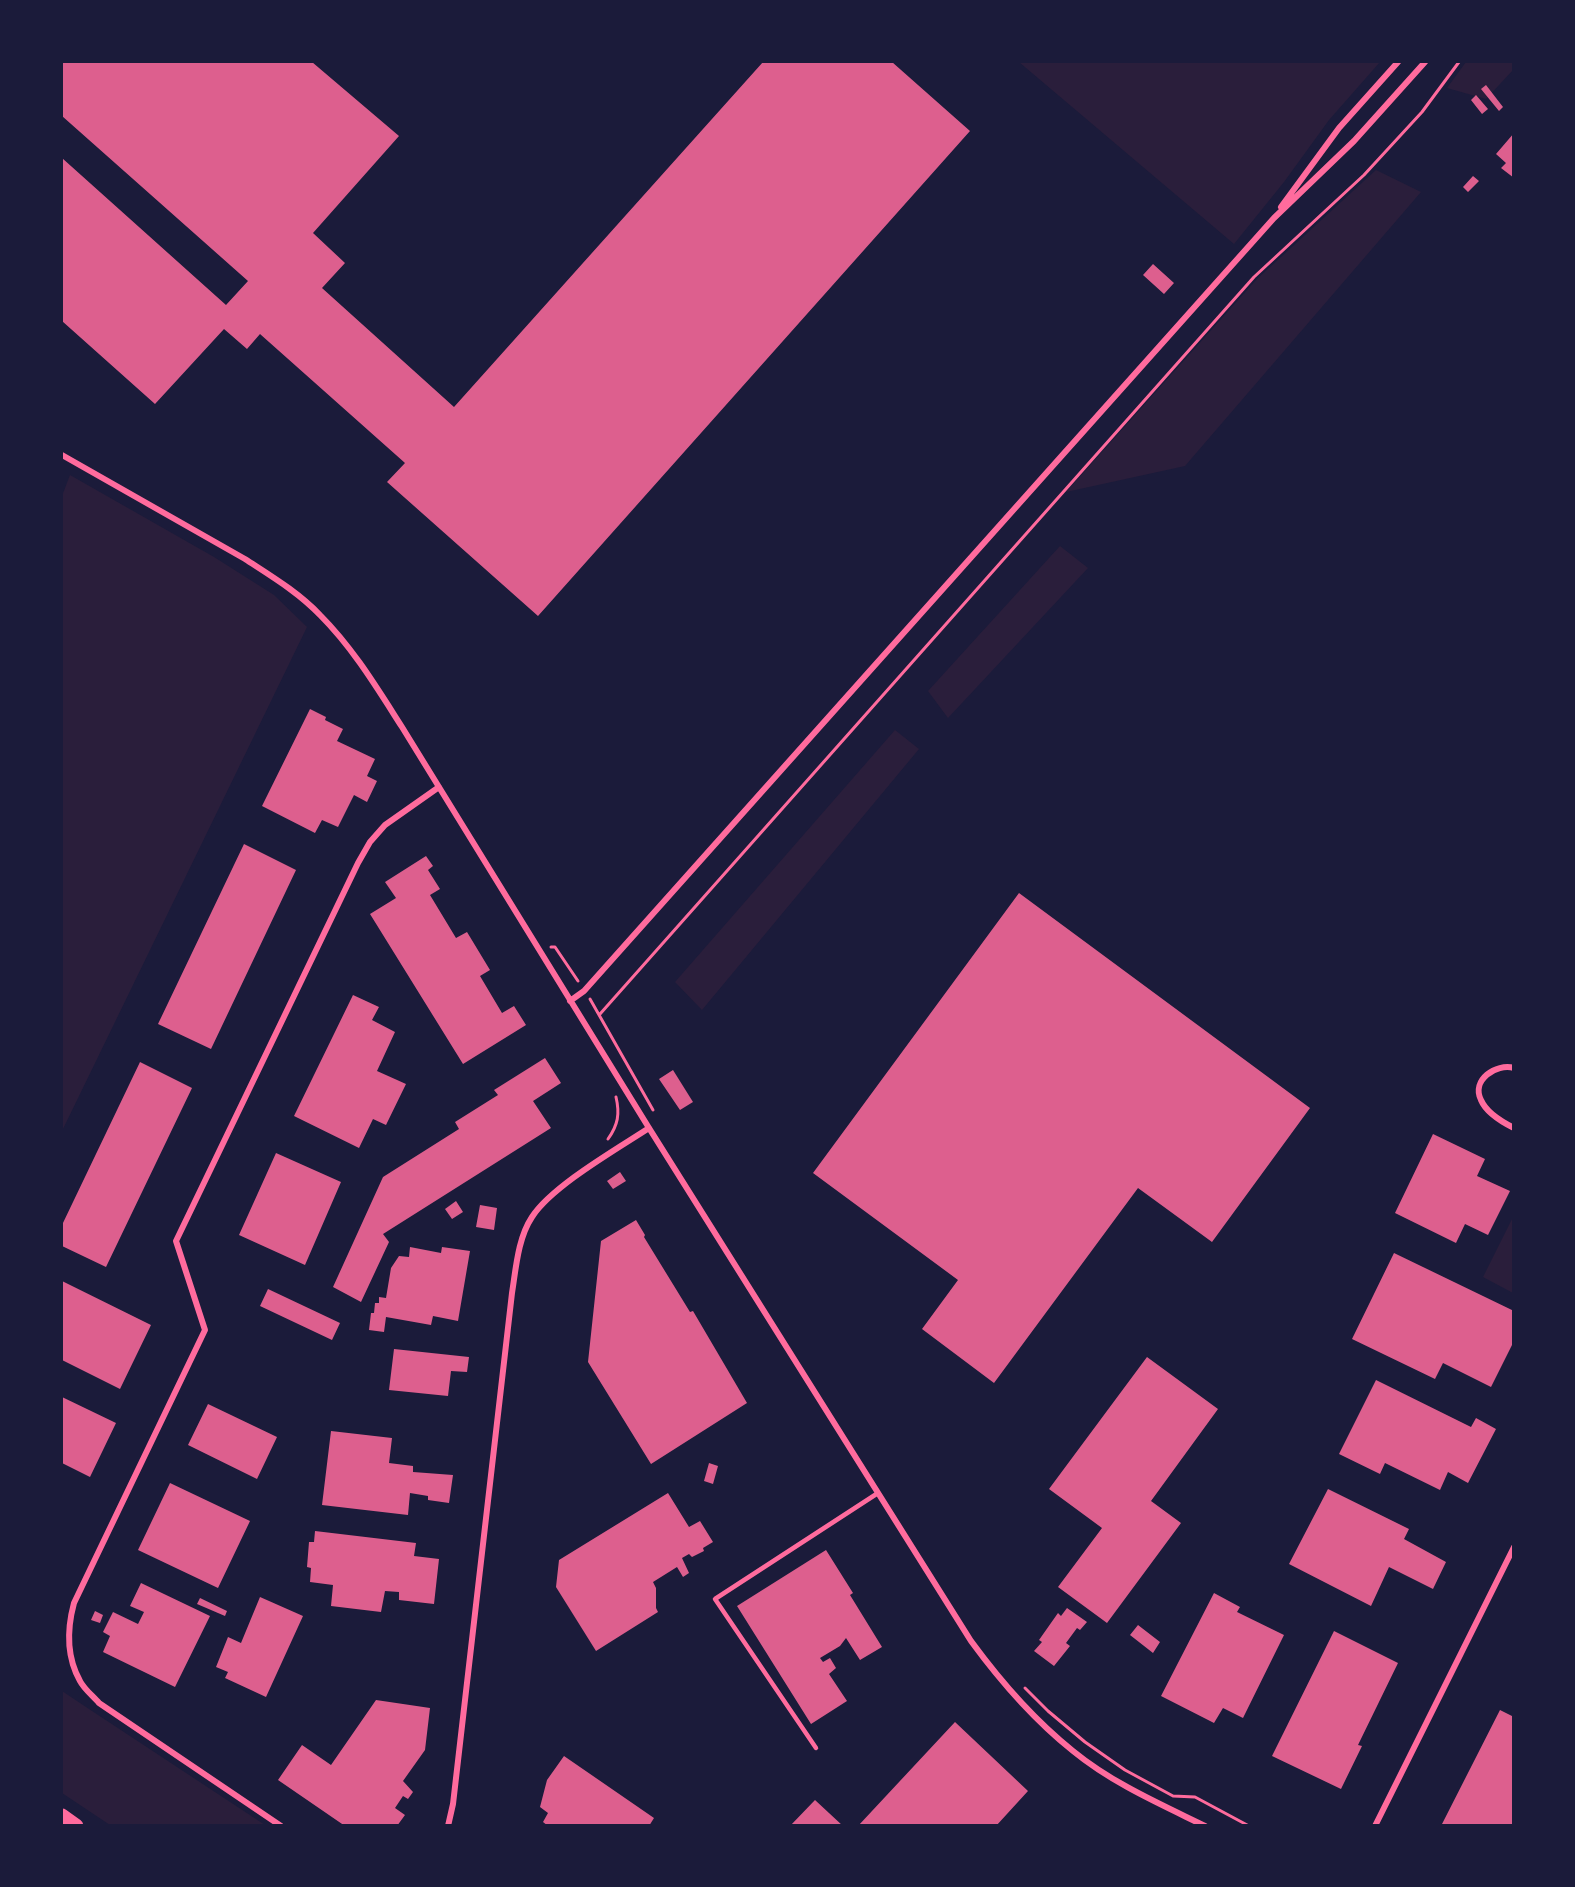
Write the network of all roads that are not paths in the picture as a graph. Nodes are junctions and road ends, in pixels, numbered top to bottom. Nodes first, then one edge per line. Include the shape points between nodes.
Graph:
1 (1398, 62) edge
2 (1425, 62) edge
3 (1274, 218) junction
4 (62, 455) edge
5 (439, 787) junction
6 (570, 1001) junction
7 (1514, 1068) edge
8 (649, 1128) junction
9 (1514, 1128) edge
10 (878, 1493) junction
11 (1514, 1547) edge
12 (816, 1748) dead end
13 (62, 1816) edge
14 (76, 1826) edge
15 (281, 1826) edge
16 (448, 1826) edge
17 (1205, 1826) edge
18 (1375, 1826) edge

1 - 3 street via 1338,128
2 - 3 street via 1353,141
3 - 6 street via 584,991
4 - 5 street via 245,559 319,613 361,663
5 - 6 street
5 - 15 street via 385,825 370,842 176,1241 205,1330 74,1603 69,1621 72,1664 81,1683 99,1703
6 - 8 street
7 - 9 street via 1494,1069 1481,1082 1478,1092 1488,1110
8 - 10 street
8 - 16 street via 546,1200 531,1218 517,1260
10 - 12 lane via 715,1599
10 - 17 street via 971,1641 1041,1724 1117,1781
11 - 18 street
13 - 14 highway

